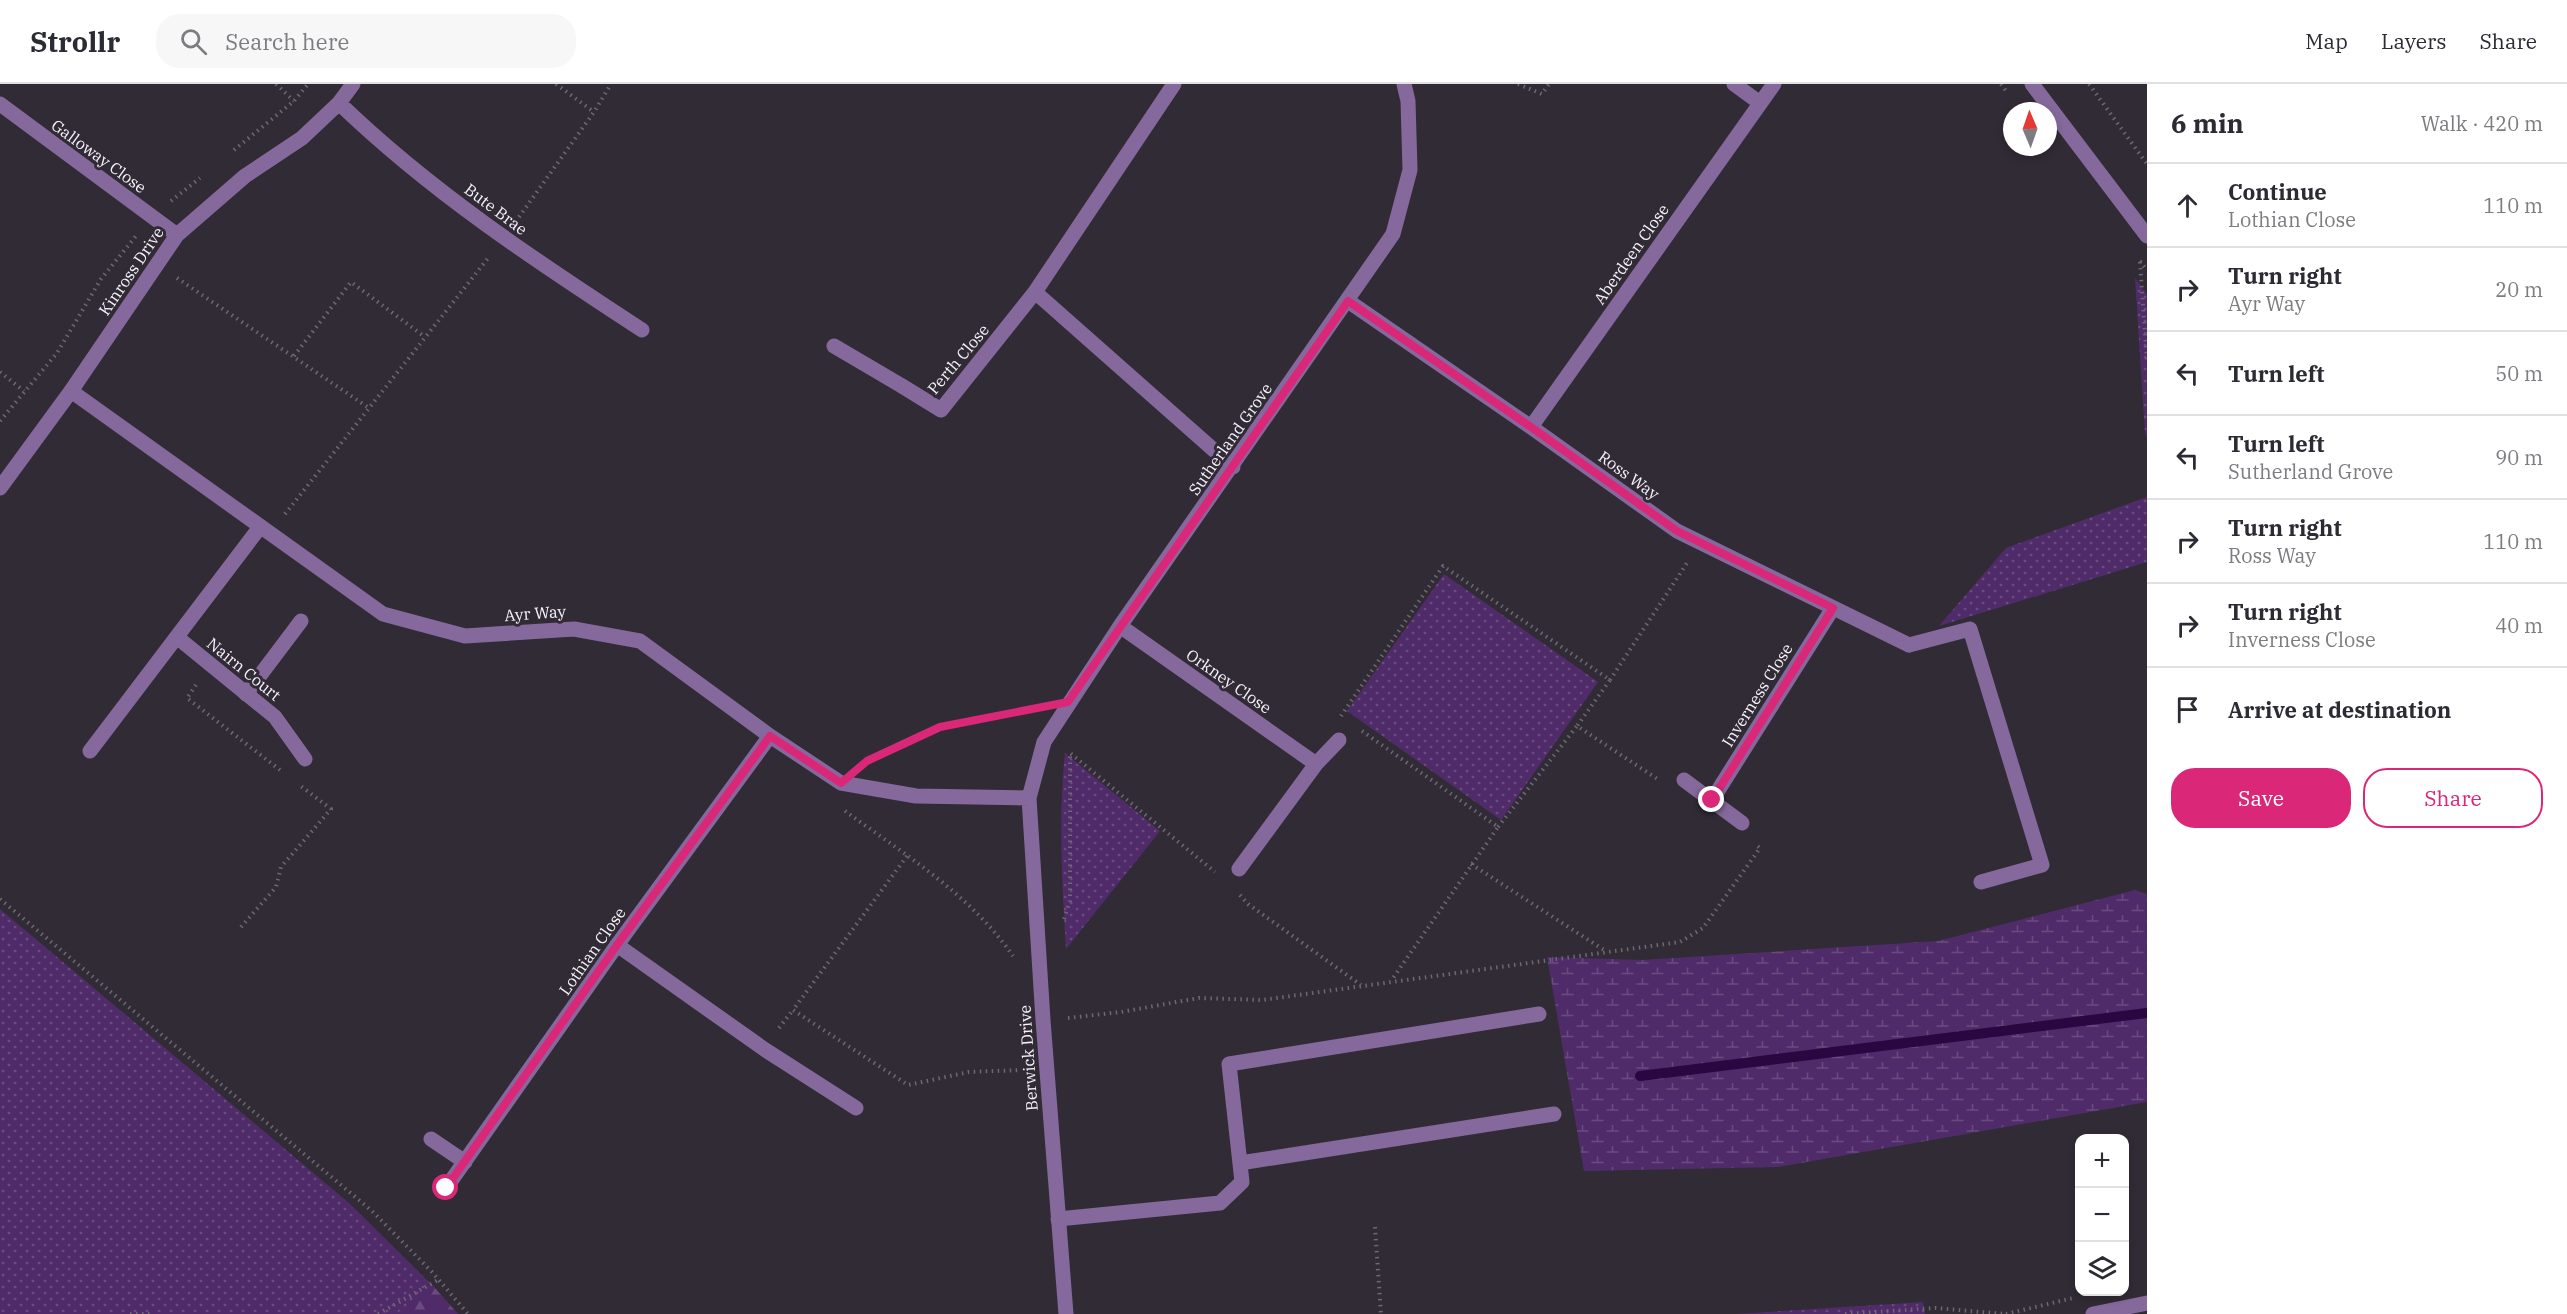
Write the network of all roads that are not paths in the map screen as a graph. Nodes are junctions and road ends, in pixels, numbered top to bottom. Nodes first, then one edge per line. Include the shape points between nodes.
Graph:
1 (353, 84) edge
2 (1174, 84) edge
3 (1404, 84) edge
4 (1734, 84) edge
5 (1774, 84) edge
6 (2032, 84) edge
7 (339, 103) junction
8 (1760, 103) junction
9 (0, 104) edge
10 (177, 235) junction
11 (2147, 236) edge
12 (1035, 292) junction
13 (1348, 301) junction
14 (642, 330) dead end
15 (834, 346) dead end
16 (71, 391) junction
17 (1531, 427) junction
18 (1233, 467) junction
19 (0, 488) edge
20 (265, 530) junction
21 (1833, 608) junction
22 (301, 621) dead end
23 (1120, 626) junction
24 (178, 638) junction
25 (246, 694) junction
26 (770, 736) junction
27 (1339, 740) dead end
28 (90, 751) dead end
29 (305, 759) dead end
30 (1316, 764) junction
31 (1684, 780) dead end
32 (1029, 798) junction
33 (1712, 800) junction
34 (1743, 823) dead end
35 (1239, 869) dead end
36 (1981, 882) dead end
37 (617, 945) junction
38 (1539, 1014) dead end
39 (856, 1108) dead end
40 (1554, 1113) dead end
41 (431, 1139) dead end
42 (465, 1162) junction
43 (1240, 1163) junction
44 (446, 1188) dead end
45 (1059, 1219) junction
46 (2147, 1303) edge
47 (1066, 1314) edge
48 (2093, 1314) edge

1 - 7 street, Kinross Drive
2 - 12 street, Perth Close
3 - 13 street, Sutherland Grove via 1410,170 1393,234
4 - 8 street
5 - 8 street, Aberdeen Close
6 - 11 street
7 - 10 street, Kinross Drive via 302,138 245,176
7 - 14 street, Bute Brae via 382,144 504,239
8 - 17 street, Aberdeen Close
9 - 10 street, Galloway Close
10 - 16 street, Kinross Drive
12 - 15 street, Perth Close via 941,410
12 - 18 street
13 - 17 street, Ross Way
13 - 18 street, Sutherland Grove
16 - 19 street, Kinross Drive
16 - 20 street, Ayr Way
17 - 21 street, Ross Way via 1677,531
18 - 23 street, Sutherland Grove
20 - 24 street
20 - 26 street, Ayr Way via 383,614 465,636 574,629 640,641
21 - 33 street, Inverness Close
21 - 36 street, Ross Way via 1909,645 1970,629 2042,865
22 - 25 street
23 - 30 street, Orkney Close
23 - 32 street, Sutherland Grove via 1044,742
24 - 25 street, Nairn Court
24 - 28 street
25 - 29 street, Nairn Court via 275,717
26 - 32 street, Ayr Way via 841,783 916,796
26 - 37 street, Lothian Close
27 - 30 street
30 - 35 street
31 - 33 street
32 - 45 street, Berwick Drive
33 - 34 street
37 - 39 street via 764,1049
37 - 42 street, Lothian Close
38 - 43 street via 1229,1064
40 - 43 street
41 - 42 street
42 - 44 street, Lothian Close
43 - 45 street via 1242,1182 1220,1203
45 - 47 street, Berwick Drive
46 - 48 street

